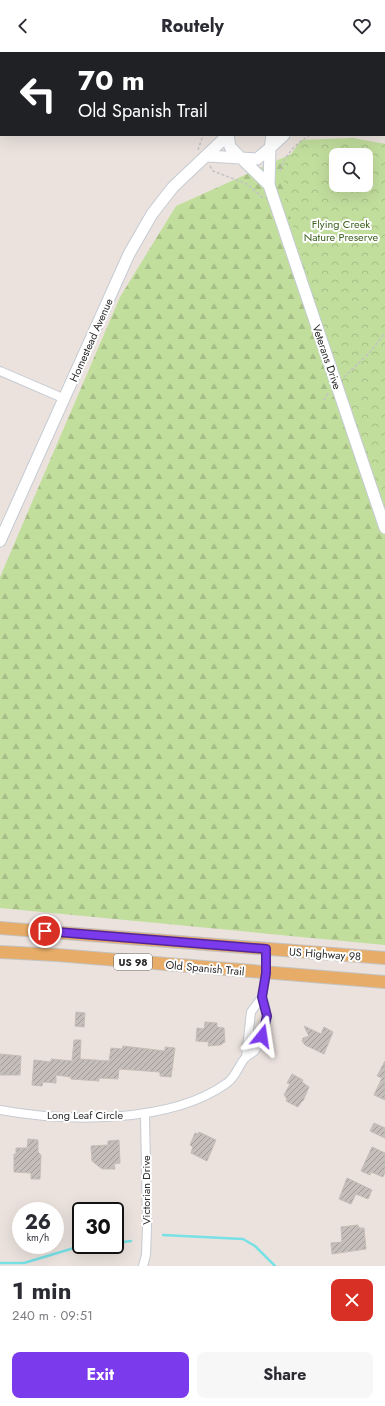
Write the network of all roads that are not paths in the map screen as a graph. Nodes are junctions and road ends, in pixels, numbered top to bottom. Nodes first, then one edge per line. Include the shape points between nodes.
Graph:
1 (227, 136) edge
2 (228, 136) edge
3 (272, 136) edge
4 (283, 136) edge
5 (270, 148) junction
6 (207, 156) junction
7 (241, 158) junction
8 (269, 185) junction
9 (0, 371) edge
10 (65, 399) junction
11 (385, 528) edge
12 (0, 541) edge
13 (0, 928) edge
14 (266, 949) junction
15 (0, 952) edge
16 (385, 958) edge
17 (266, 973) junction
18 (385, 982) edge
19 (262, 997) junction
20 (246, 1057) junction
21 (0, 1110) edge
22 (145, 1114) junction
23 (143, 1266) edge

1 - 6 street, Homestead Avenue
2 - 7 street, Veterans Drive via 230,147
3 - 5 street, Veterans Drive
4 - 5 street
5 - 7 street via 257,159
5 - 8 street, Veterans Drive
6 - 7 street
6 - 10 street, Homestead Avenue via 173,187 152,214 129,254
7 - 8 street, Veterans Drive
8 - 11 street, Veterans Drive
9 - 10 street
10 - 12 street, Homestead Avenue
13 - 14 main road, US 98
14 - 16 main road, US Highway 98 / US 98
14 - 17 street, Long Leaf Circle
15 - 17 main road, Old Spanish Trail / US 98
17 - 18 main road, US 98
17 - 19 street, Long Leaf Circle
19 - 20 street, Long Leaf Circle via 251,1012
19 - 20 street, Long Leaf Circle via 267,1011 265,1027 255,1050
20 - 22 street, Long Leaf Circle via 228,1082 203,1098
21 - 22 street, Long Leaf Circle via 34,1115 106,1118
22 - 23 street, Victorian Drive via 147,1227

